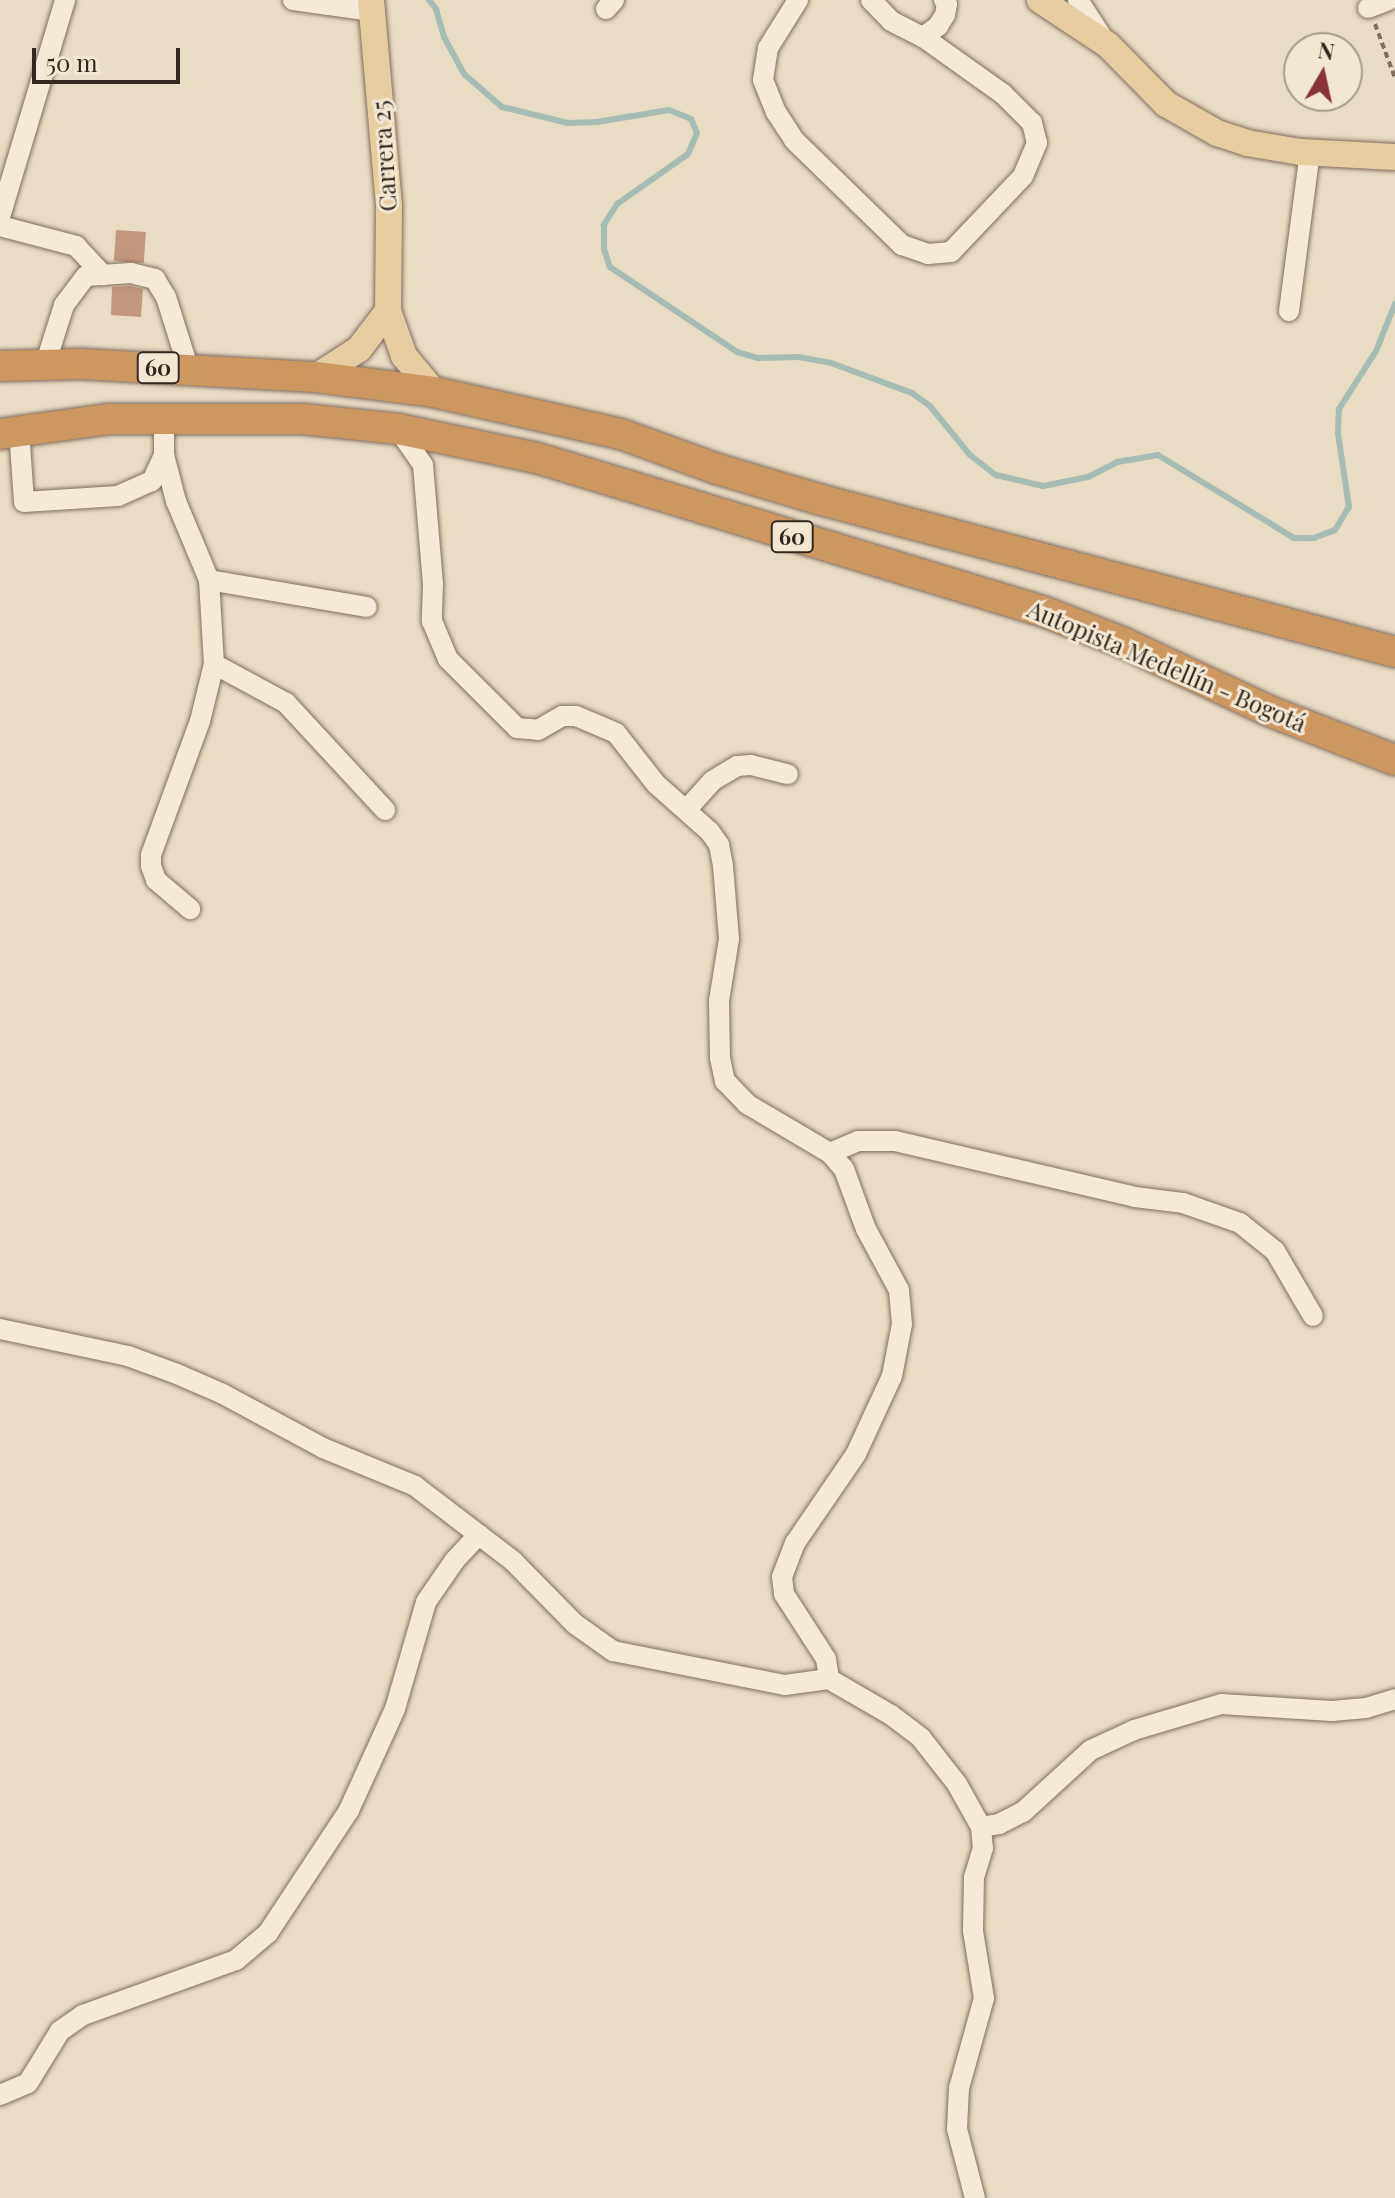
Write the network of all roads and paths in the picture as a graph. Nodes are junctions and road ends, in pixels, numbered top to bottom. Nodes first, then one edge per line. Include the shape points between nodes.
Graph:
1 (65, 0) edge
2 (293, 0) edge
3 (798, 0) edge
4 (871, 0) edge
5 (944, 0) edge
6 (1040, 0) edge
7 (1078, 0) edge
8 (1389, 0) edge
9 (372, 6) edge
10 (1368, 8) joint
11 (923, 37) junction
12 (1108, 45) junction
13 (1395, 78) edge
14 (1310, 152) junction
15 (1395, 157) edge
16 (0, 217) edge
17 (0, 226) edge
18 (103, 275) junction
19 (388, 311) junction
20 (1289, 311) dead end
21 (45, 365) junction
22 (0, 366) edge
23 (189, 370) junction
24 (316, 377) junction
25 (434, 392) junction
26 (164, 418) junction
27 (398, 429) junction
28 (9, 432) edge
29 (164, 455) junction
30 (209, 580) junction
31 (367, 607) dead end
32 (1358, 642) junction
33 (1395, 652) edge
34 (214, 664) junction
35 (1395, 670) edge
36 (1269, 711) junction
37 (1395, 741) edge
38 (1395, 760) edge
39 (788, 774) dead end
40 (688, 808) junction
41 (385, 810) dead end
42 (190, 909) dead end
43 (830, 1153) junction
44 (1313, 1316) dead end
45 (0, 1329) edge
46 (479, 1534) junction
47 (829, 1679) junction
48 (1395, 1699) edge
49 (981, 1827) junction
50 (0, 2095) edge
51 (975, 2198) edge

1 - 16 street
2 - 9 street
3 - 11 street via 768,48 763,80 776,112 794,140 902,245 928,254 951,252 1023,176 1037,143 1032,123 1003,94
4 - 11 street via 891,21
5 - 11 street via 938,26
6 - 12 main road
7 - 12 street
8 - 10 street
9 - 19 main road, Carrera 25 via 389,205
10 - 13 path
12 - 14 main road via 1189,120 1247,143
14 - 15 main road
14 - 20 street
17 - 18 street via 76,246
18 - 21 street via 86,276 64,305
18 - 23 street via 131,273 155,279 166,297
19 - 24 main road via 359,349
19 - 25 main road, Carrera 25 via 404,356
21 - 22 highway, 60
21 - 23 highway, 60
23 - 24 highway, 60
24 - 25 highway, 60
25 - 32 highway, 60 via 621,434 818,499
26 - 27 highway, Autopista Medellín - Bogotá / 60 via 303,419
26 - 28 highway, Autopista Medellín - Bogotá / 60
26 - 29 street
27 - 36 highway, Autopista Medellín - Bogotá / 60 via 537,458 759,528 964,584 1124,643
27 - 40 street via 423,465 432,621 448,659 517,728 538,730 562,716 576,716 616,733 656,784
28 - 29 street via 24,502 118,496 152,481
29 - 30 street via 176,501
30 - 31 street
30 - 34 street
32 - 33 highway, 60
32 - 35 highway
34 - 41 street via 286,703
34 - 42 street via 200,721 151,855 156,880
36 - 37 highway via 1309,707
36 - 38 highway, Autopista Medellín - Bogotá / 60
39 - 40 street via 737,766 712,781
40 - 43 street via 719,845 723,866 729,939 719,1001 725,1081 747,1104
43 - 44 street via 858,1141 895,1141 1135,1197 1183,1203 1240,1223 1275,1251
43 - 47 street via 844,1169 903,1307 892,1376 874,1417 856,1454 795,1543 782,1577 784,1594 826,1659
45 - 46 street via 128,1356 210,1388 323,1448 415,1486
46 - 47 street via 575,1624 613,1651 785,1685
46 - 50 street via 426,1602 395,1709 349,1810 268,1933 236,1960 83,2015 60,2031 28,2083
47 - 49 street via 921,1738 957,1784
48 - 49 street via 1332,1711 1221,1704 1134,1730 1091,1750 1023,1812
49 - 51 street via 973,1919 984,1998 959,2088 957,2129

